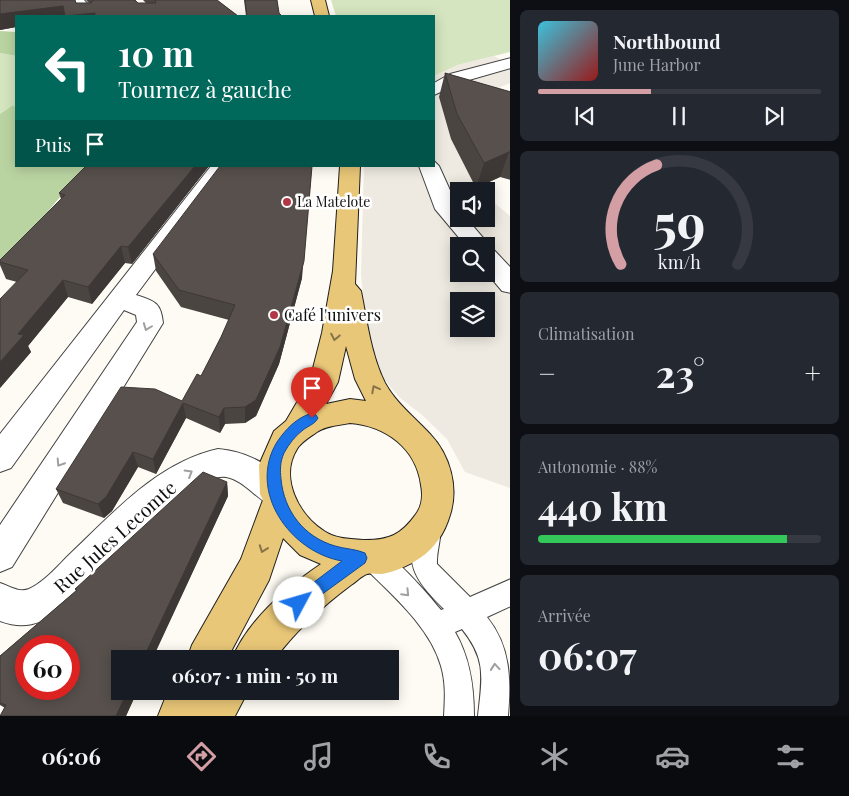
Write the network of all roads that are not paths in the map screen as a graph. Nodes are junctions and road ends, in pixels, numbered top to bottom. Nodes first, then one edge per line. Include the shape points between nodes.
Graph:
1 (76, 0) edge
2 (318, 0) edge
3 (87, 15) edge
4 (322, 15) edge
5 (510, 63) edge
6 (435, 89) edge
7 (221, 167) edge
8 (350, 167) edge
9 (429, 167) edge
10 (470, 237) edge
11 (495, 266) edge
12 (345, 271) junction
13 (510, 284) edge
14 (119, 299) junction
15 (299, 426) junction
16 (403, 428) junction
17 (0, 458) edge
18 (276, 497) junction
19 (430, 525) junction
20 (0, 554) edge
21 (366, 558) junction
22 (510, 592) edge
23 (3, 608) edge
24 (465, 612) junction
25 (437, 626) junction
26 (211, 650) edge
27 (258, 650) edge
28 (185, 700) edge
29 (222, 700) edge
30 (178, 716) edge
31 (212, 716) edge
32 (459, 716) edge
33 (493, 716) edge

1 - 3 street
2 - 4 main road
5 - 6 street via 456,78
7 - 14 street
8 - 12 main road
9 - 10 street via 446,209
11 - 13 street
12 -> 15 main road via 327,371
16 -> 12 main road via 382,402 370,380 359,346
14 - 17 street
14 -> 20 street via 143,307 149,312 150,323
15 - 16 main road via 326,413 350,410 374,414
15 - 18 main road via 277,454 273,468
16 - 19 main road via 426,451 436,473 439,496
18 - 21 main road via 290,523 309,541 333,553
23 -> 18 street, Rue Jules Lecomte via 28,608 50,596 161,493 202,466 218,463 237,467 252,474
18 -> 26 main road via 256,568
19 - 21 main road via 409,546 396,553
19 - 24 lane via 424,556 426,568
21 -> 25 lane
21 - 27 main road via 329,578 299,603
22 - 24 lane
24 - 25 lane
33 -> 24 lane via 495,659 484,634
25 - 32 lane via 448,644 457,673
28 - 30 main road
29 - 31 main road

